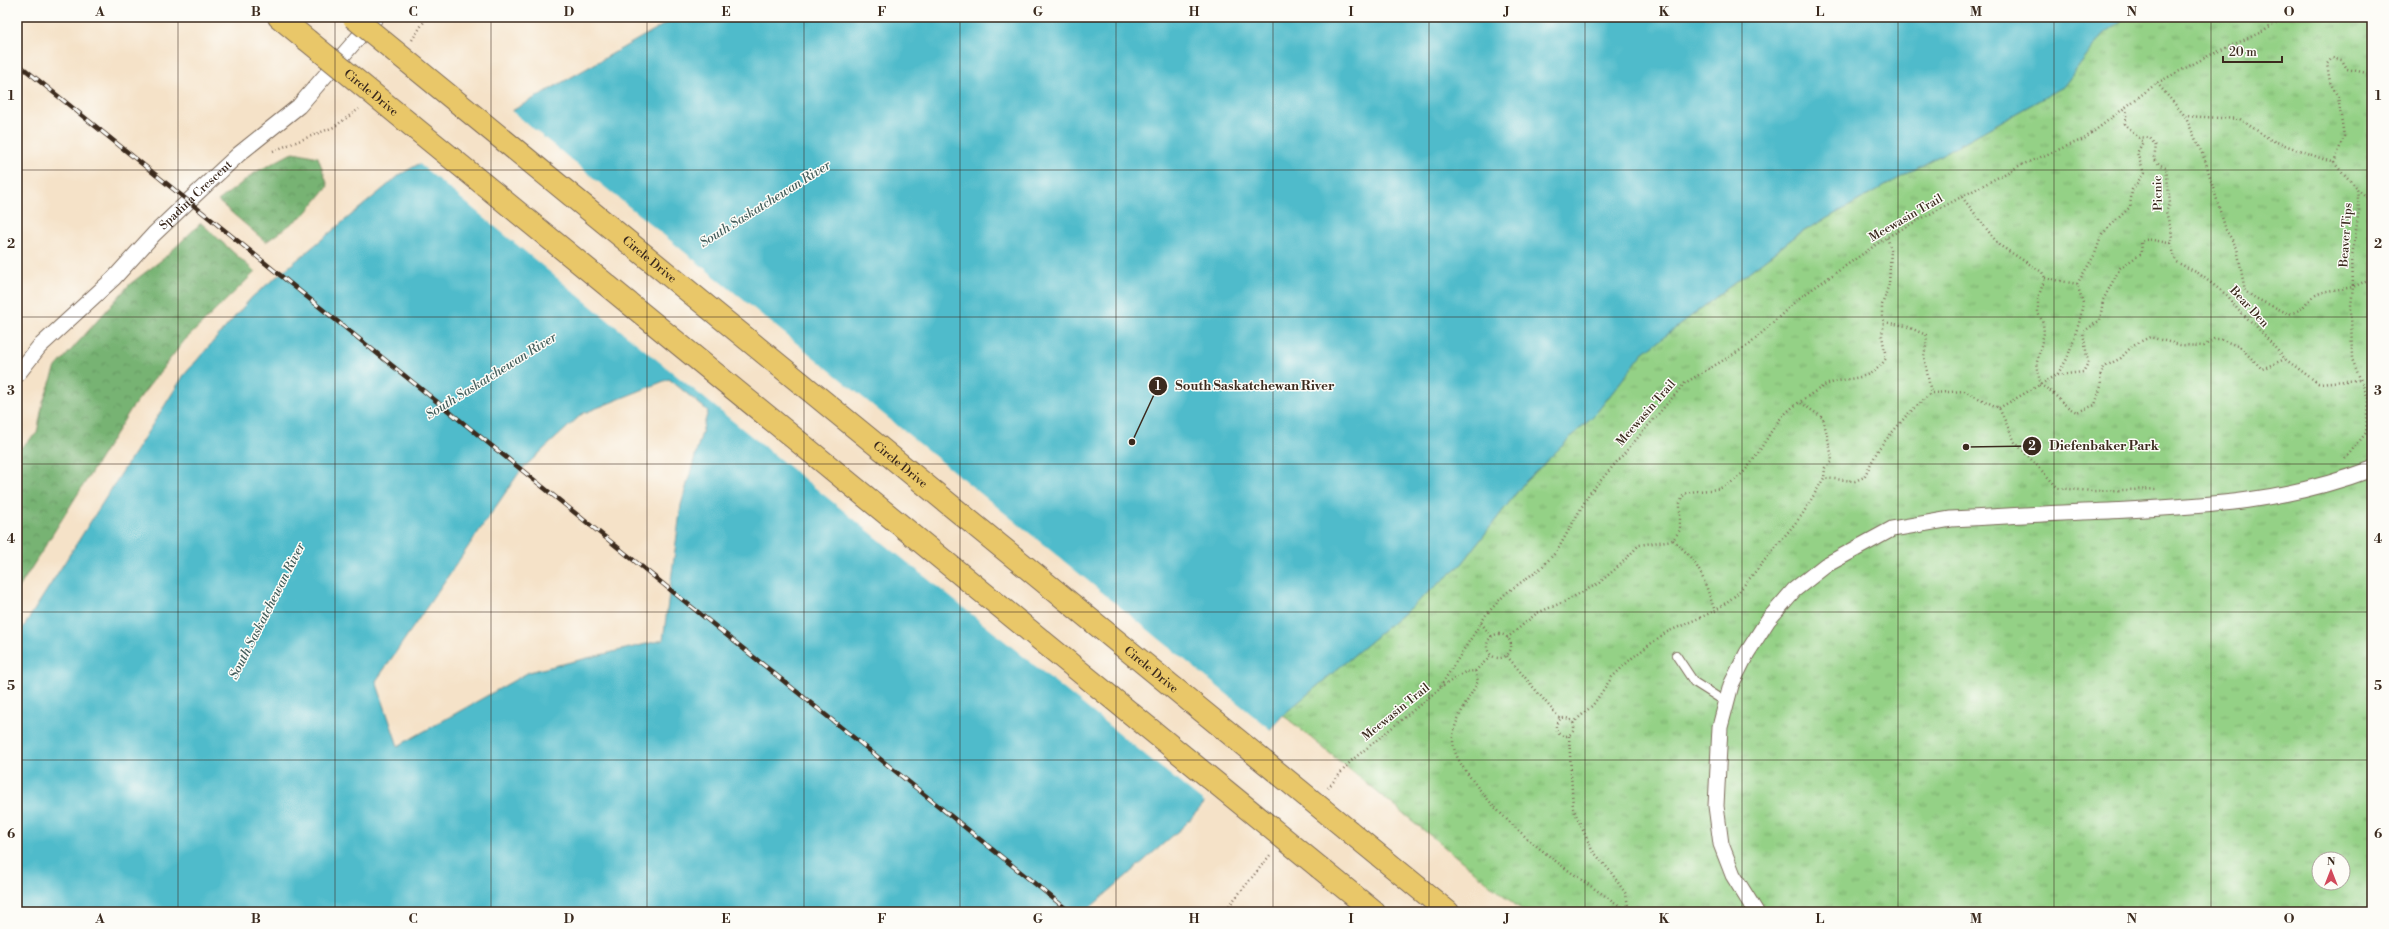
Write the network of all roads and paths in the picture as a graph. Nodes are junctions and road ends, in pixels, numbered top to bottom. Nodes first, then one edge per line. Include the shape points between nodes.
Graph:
1 (279, 17) edge
2 (353, 17) edge
3 (376, 17) edge
4 (2285, 17) edge
5 (2372, 74) edge
6 (2157, 83) junction
7 (363, 104) dead end
8 (2127, 108) junction
9 (2185, 116) junction
10 (2138, 137) junction
11 (270, 153) dead end
12 (2334, 163) junction
13 (2357, 188) junction
14 (1962, 197) junction
15 (2372, 201) edge
16 (1886, 237) junction
17 (2171, 243) junction
18 (2046, 278) junction
19 (2372, 278) edge
20 (2077, 284) junction
21 (2353, 287) junction
22 (1884, 322) junction
23 (2285, 359) junction
24 (17, 375) edge
25 (2057, 375) junction
26 (2360, 380) junction
27 (2040, 385) junction
28 (1930, 393) junction
29 (1801, 403) junction
30 (1999, 408) junction
31 (2340, 461) dead end
32 (2372, 469) edge
33 (1824, 478) junction
34 (2163, 489) dead end
35 (1673, 540) junction
36 (1715, 611) junction
37 (1481, 623) junction
38 (1492, 637) junction
39 (1507, 638) junction
40 (1676, 655) dead end
41 (1491, 656) junction
42 (1507, 656) junction
43 (1475, 670) junction
44 (1438, 690) junction
45 (1726, 703) junction
46 (1560, 719) junction
47 (1573, 723) junction
48 (1569, 736) junction
49 (1326, 790) dead end
50 (1275, 849) dead end
51 (1224, 912) edge
52 (1374, 912) edge
53 (1448, 912) edge
54 (1630, 912) edge
55 (1756, 912) edge

1 - 52 highway, Circle Drive, bridge
2 - 53 highway, Circle Drive, bridge
3 - 24 street, Spadina Crescent via 299,106 239,154 154,234 114,278 39,347
4 - 6 path, Meewasin Trail via 2264,31 2210,55
5 - 12 path via 2347,69 2342,60 2332,58 2327,64 2330,82 2338,97 2344,136
6 - 8 path, Meewasin Trail
6 - 9 path
7 - 11 path via 349,118 334,127
8 - 10 path via 2125,124
8 - 14 path, Meewasin Trail via 2084,138 2019,166
9 - 12 path, Beaver Tips via 2240,119 2271,140
9 - 21 path via 2205,160 2226,230 2237,248 2245,291 2289,314 2303,310 2313,296
10 - 17 path, Picnic via 2150,138 2156,146 2154,159 2166,167 2170,204 2166,212 2173,237
10 - 20 path via 2143,142 2137,153 2144,173 2132,190 2130,207 2102,234 2095,254
12 - 13 path, Beaver Tips
13 - 15 path
13 - 21 path, Beaver Tips via 2358,210 2352,256
14 - 16 path, Meewasin Trail
14 - 18 path via 1999,244 2042,272
16 - 22 path via 1891,250 1889,284 1882,305
16 - 37 path, Meewasin Trail via 1798,299 1749,345 1685,383 1589,494 1557,551 1542,567 1504,594
17 - 23 path, Bear Den via 2176,262 2198,273 2228,296
17 - 25 path via 2159,243 2150,239 2141,241 2142,253 2120,268 2103,300 2100,320 2083,332 2088,363 2083,372
18 - 20 path
18 - 27 path via 2041,285 2038,298 2038,313 2044,333 2037,362
19 - 21 path
20 - 25 path via 2083,303 2079,323 2067,359
21 - 26 path, Beaver Tips via 2352,359
22 - 28 path via 1906,326 1926,335 1924,356
22 - 29 path via 1882,336 1886,358 1882,365 1861,378 1842,379 1823,387
23 - 26 path, Bear Den via 2318,384
23 - 27 path via 2262,369 2240,347 2220,339 2214,339 2204,346 2180,345 2150,337 2133,345 2121,358 2104,367 2095,404 2088,409 2078,412 2066,407 2052,390
25 - 27 path
26 - 31 path, Beaver Tips via 2368,398 2366,433 2346,458
27 - 30 path
28 - 30 path via 1964,391
28 - 33 path via 1879,448 1864,477 1855,481
29 - 33 path via 1823,418 1831,447 1832,462 1826,468
29 - 35 path via 1788,410 1777,423 1746,470 1723,486 1684,494 1680,503 1680,530
30 - 34 path via 2015,442 2058,488 2092,491
32 - 45 street via 2338,482 2275,497 2214,506 1951,519 1892,529 1826,564 1794,590 1768,620 1747,653 1731,685
33 - 36 path via 1802,515 1780,544 1736,595
35 - 36 path via 1687,552 1702,573
35 - 39 path via 1639,545 1599,583 1537,613
36 - 47 path via 1665,633 1632,658 1612,677 1593,705
37 - 38 path
37 - 44 path, Meewasin Trail
38 - 39 path via 1500,635
38 - 41 path via 1487,646
39 - 42 path via 1511,648
40 - 45 lane via 1694,682
41 - 42 path
41 - 43 path
42 - 46 path
43 - 44 path via 1465,672
43 - 54 path via 1478,681 1453,736 1453,747 1460,763 1497,812 1553,860
44 - 49 path, Meewasin Trail via 1351,761
45 - 55 street via 1720,728 1716,806 1721,844 1733,875
46 - 47 path via 1569,719
46 - 48 path via 1556,724 1556,732 1562,736
47 - 48 path via 1574,731
48 - 54 path via 1573,808 1592,850 1626,894
50 - 51 path

